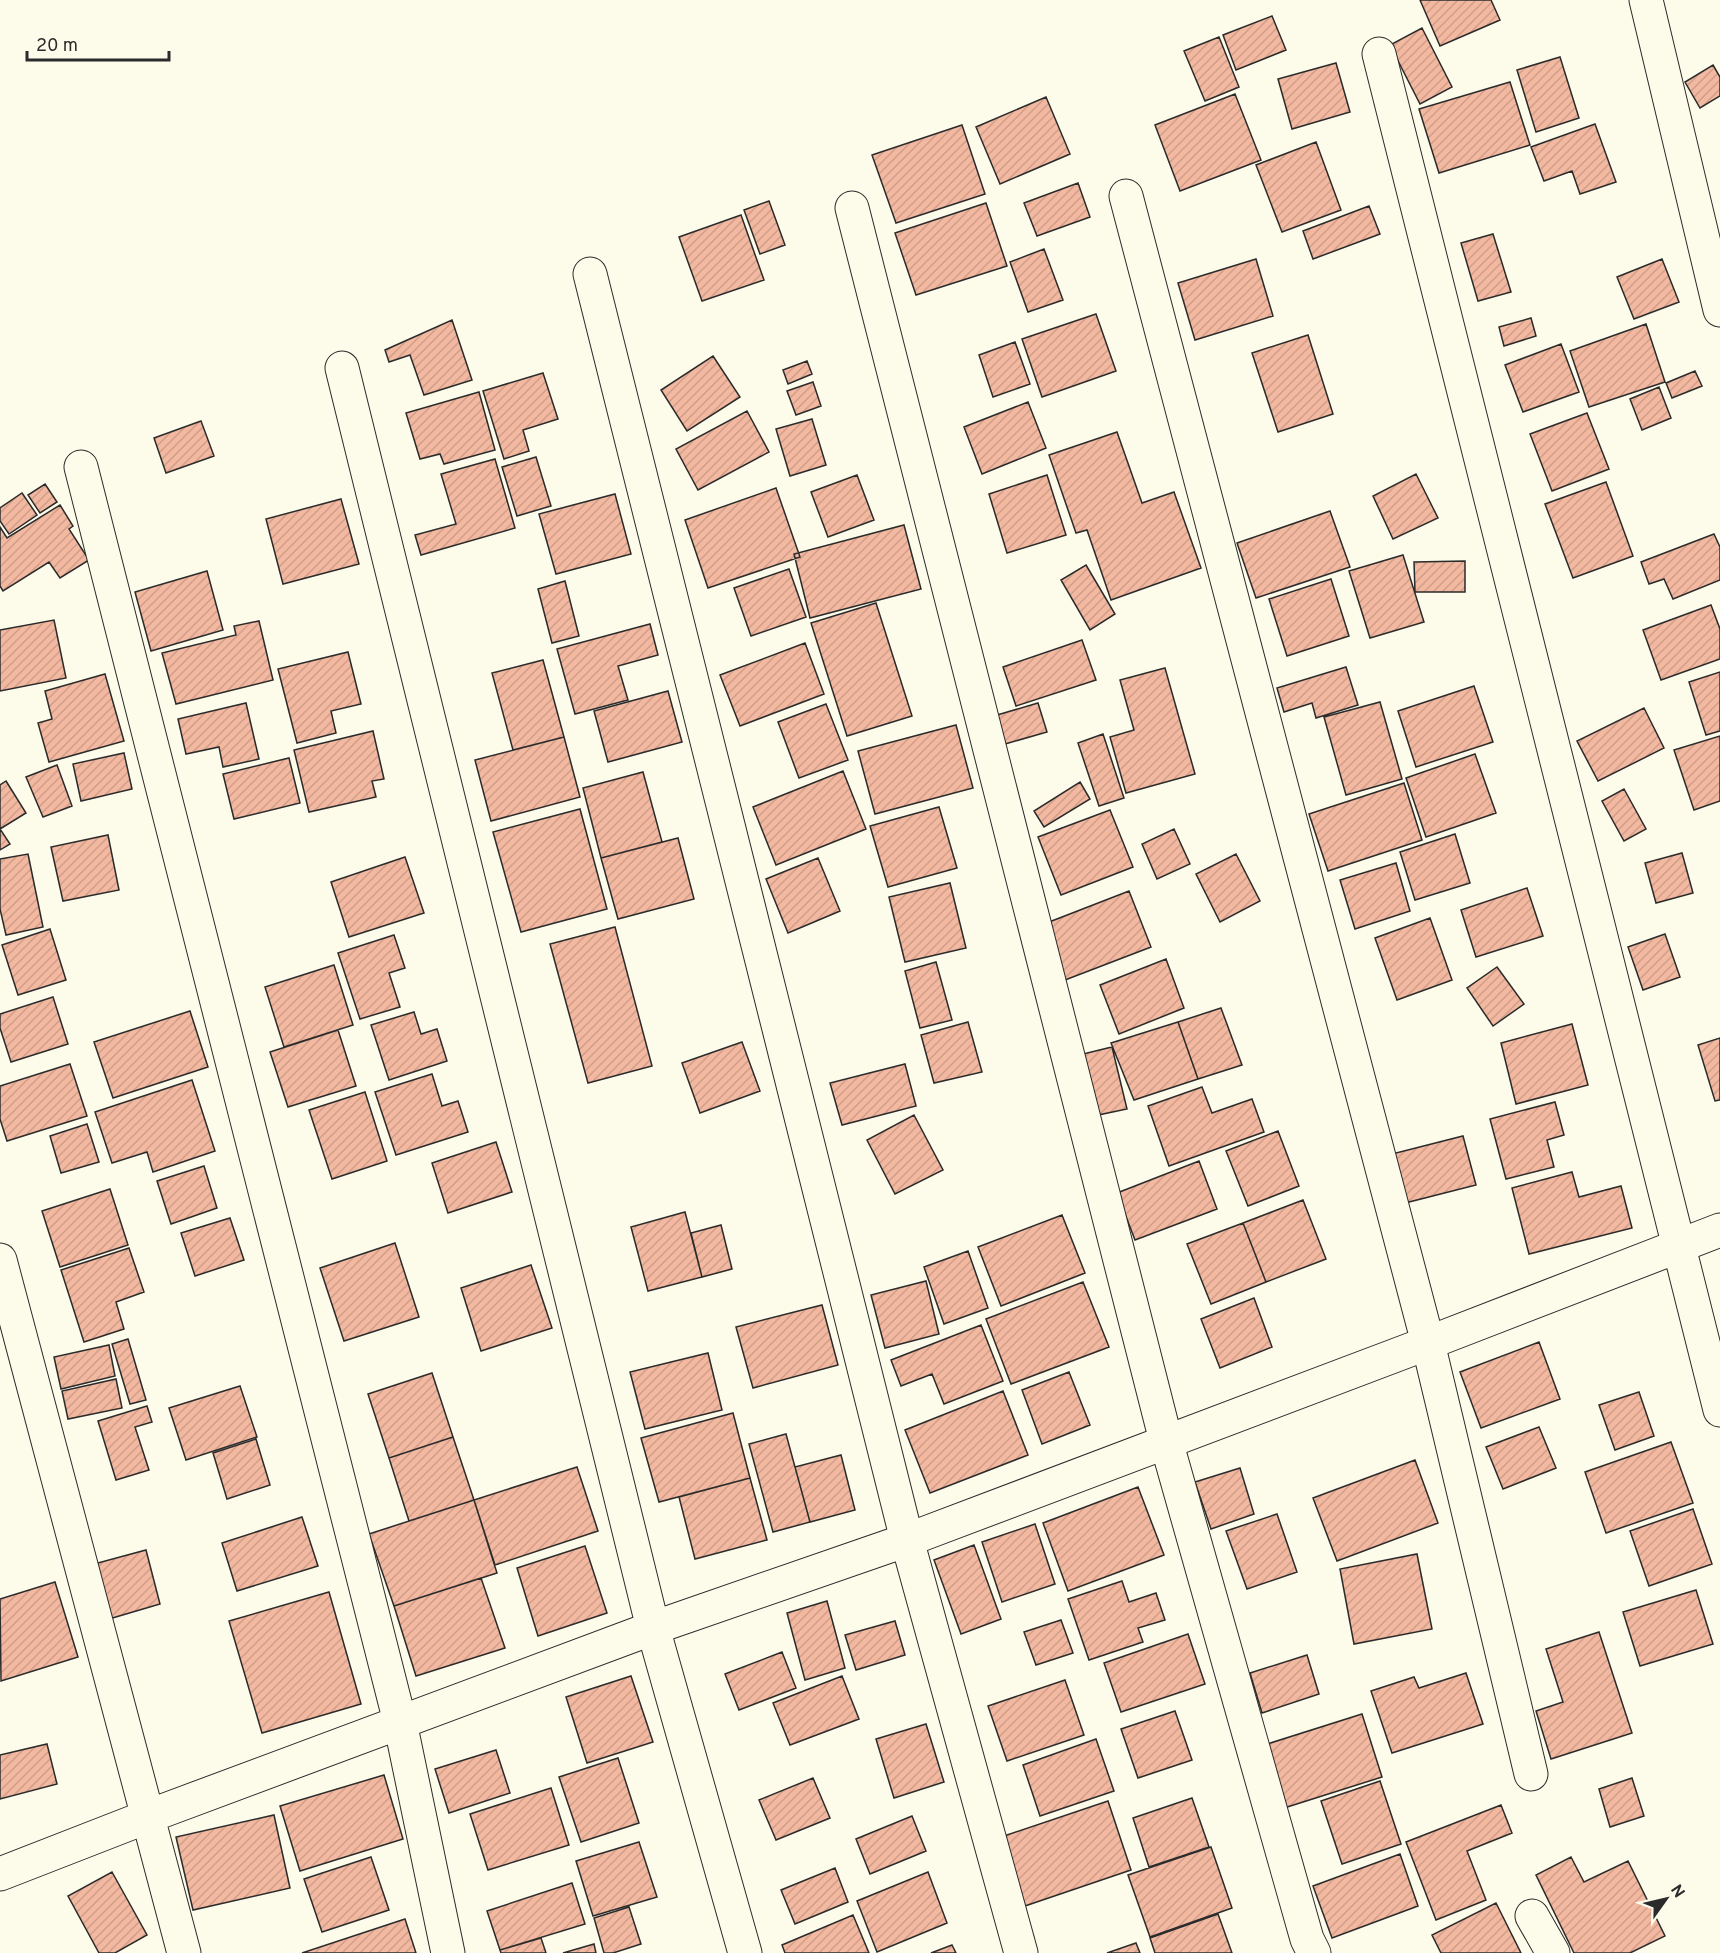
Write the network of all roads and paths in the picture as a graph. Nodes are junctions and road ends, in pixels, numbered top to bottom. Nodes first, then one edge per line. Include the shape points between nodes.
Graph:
1 (1646, 0) edge
2 (1379, 54) dead end
3 (1126, 196) dead end
4 (852, 208) dead end
5 (590, 274) dead end
6 (1720, 310) edge
7 (342, 368) dead end
8 (81, 467) dead end
9 (1720, 1230) edge
10 (1679, 1244) junction
11 (0, 1260) edge
12 (1428, 1343) junction
13 (1720, 1410) edge
14 (1166, 1441) junction
15 (907, 1540) junction
16 (653, 1628) junction
17 (400, 1722) junction
18 (1532, 1774) dead end
19 (149, 1816) junction
20 (0, 1874) edge
21 (1532, 1916) dead end
22 (184, 1953) edge
23 (448, 1953) edge
24 (745, 1953) edge
25 (1021, 1953) edge
26 (1314, 1953) edge
27 (1553, 1953) edge

1 - 6 street
2 - 10 street
3 - 12 street
4 - 14 street
5 - 15 street
7 - 16 street
8 - 17 street
9 - 10 street
10 - 12 street
10 - 13 street
11 - 19 street
12 - 14 street
12 - 18 street
14 - 15 street
14 - 26 street
15 - 16 street
15 - 25 street
16 - 17 street
16 - 24 street
17 - 19 street
17 - 23 street
19 - 20 street
19 - 22 street
21 - 27 street

